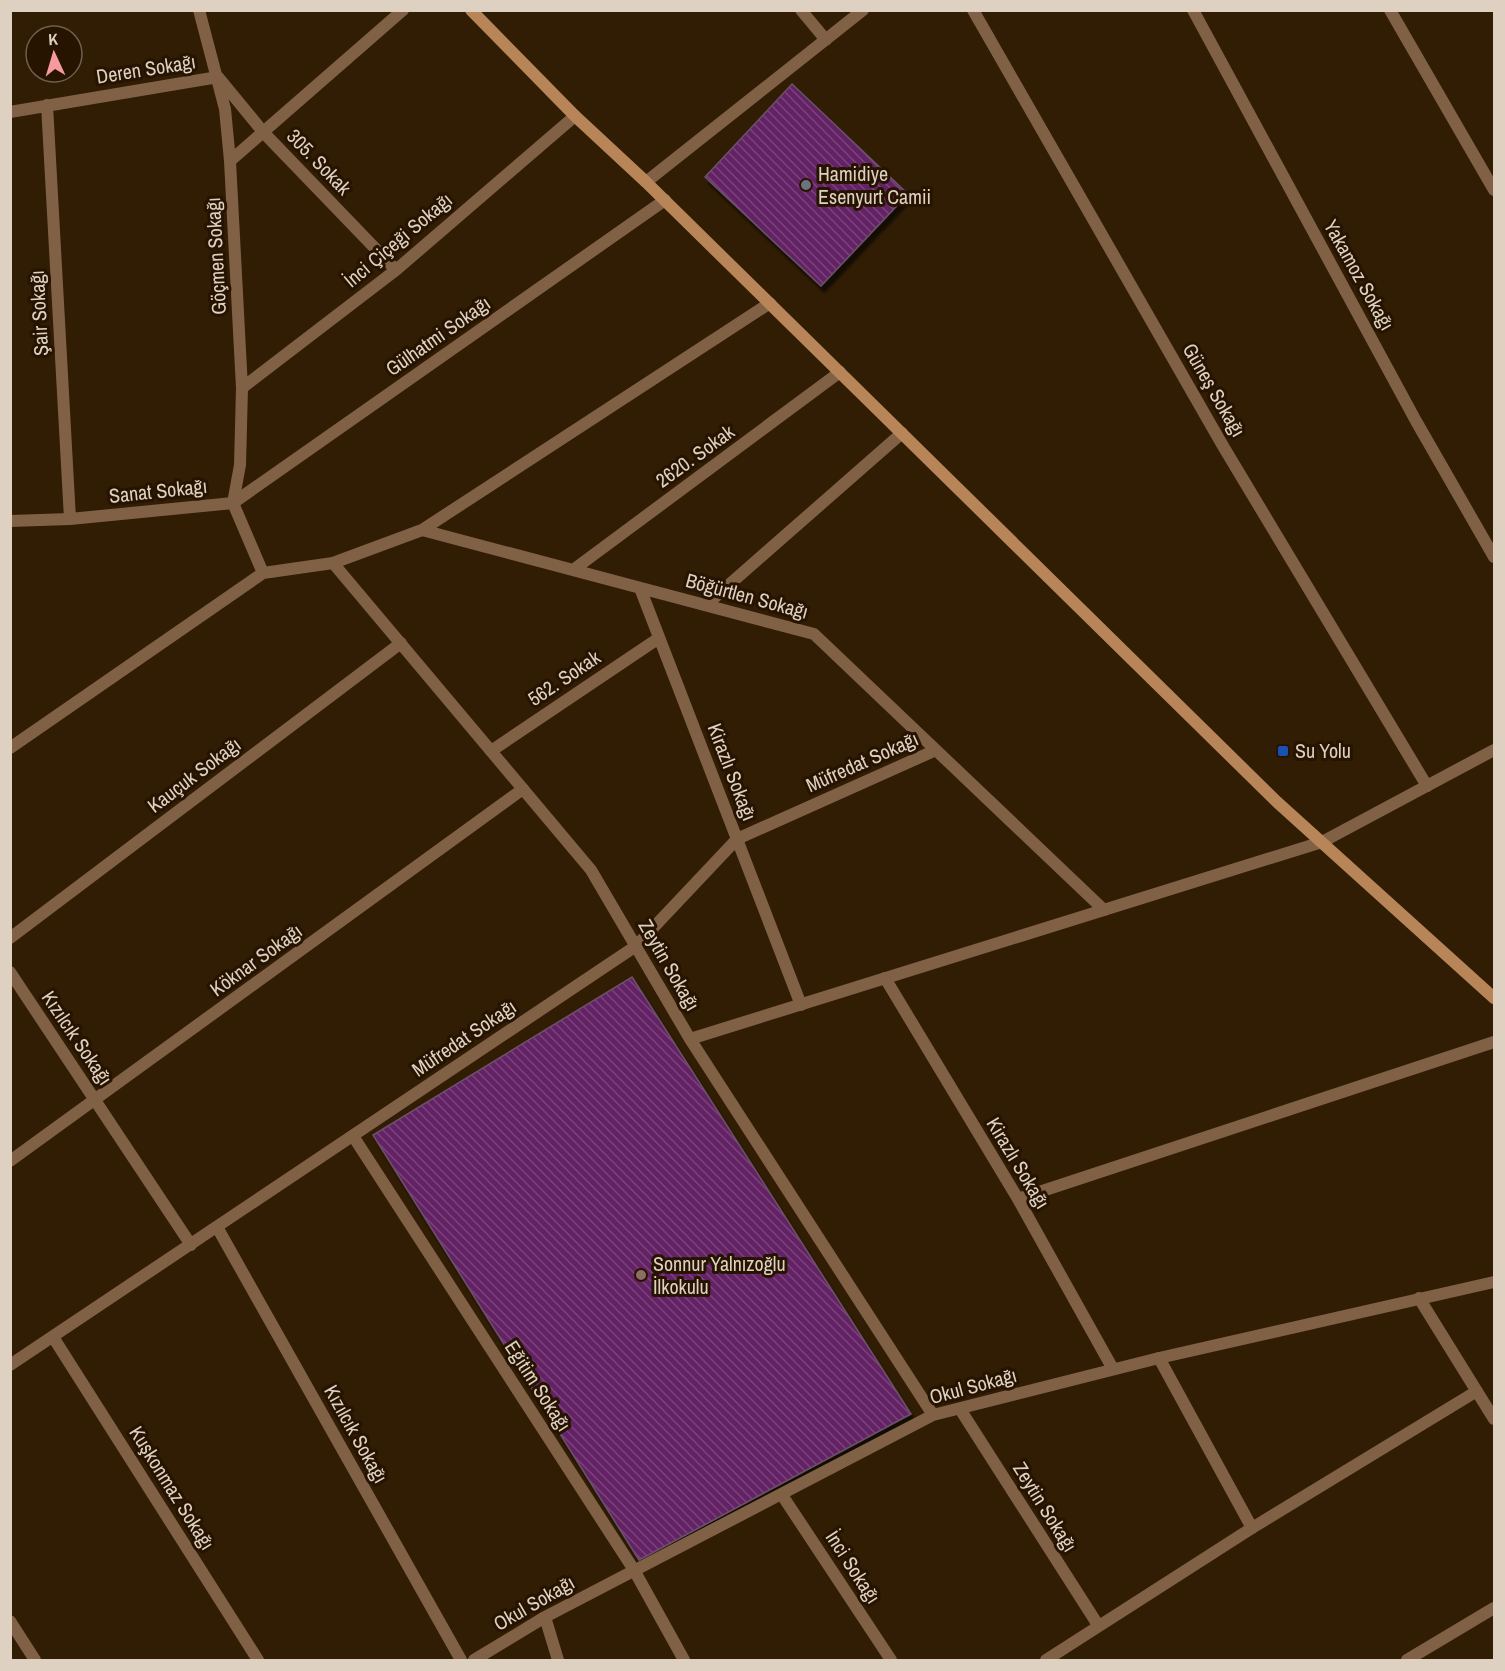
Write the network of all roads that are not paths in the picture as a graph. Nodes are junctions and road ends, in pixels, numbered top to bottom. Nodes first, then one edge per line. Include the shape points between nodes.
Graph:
1 (199, 10) edge
2 (403, 10) edge
3 (471, 10) edge
4 (801, 10) edge
5 (863, 10) edge
6 (973, 10) edge
7 (1193, 10) edge
8 (1390, 10) edge
9 (826, 40) junction
10 (218, 77) junction
11 (47, 105) junction
12 (10, 111) edge
13 (575, 117) junction
14 (264, 133) junction
15 (230, 161) junction
16 (646, 182) junction
17 (1494, 190) edge
18 (665, 200) junction
19 (396, 270) junction
20 (770, 303) junction
21 (840, 372) junction
22 (242, 388) junction
23 (902, 433) junction
24 (233, 503) junction
25 (70, 519) junction
26 (10, 522) edge
27 (422, 530) junction
28 (1494, 557) edge
29 (333, 563) junction
30 (573, 570) junction
31 (263, 573) junction
32 (640, 588) junction
33 (706, 605) junction
34 (659, 638) junction
35 (401, 643) junction
36 (10, 748) edge
37 (936, 750) junction
38 (1494, 750) edge
39 (492, 751) junction
40 (1427, 786) junction
41 (523, 789) junction
42 (737, 839) junction
43 (1322, 842) junction
44 (1104, 910) junction
45 (10, 938) edge
46 (636, 946) junction
47 (10, 972) edge
48 (885, 978) junction
49 (1494, 998) edge
50 (801, 1005) junction
51 (690, 1039) junction
52 (1494, 1042) edge
53 (96, 1101) junction
54 (352, 1136) junction
55 (10, 1161) edge
56 (1018, 1199) junction
57 (216, 1227) junction
58 (191, 1245) junction
59 (1494, 1282) edge
60 (1419, 1298) junction
61 (53, 1336) junction
62 (1160, 1358) junction
63 (10, 1365) edge
64 (1113, 1369) junction
65 (1477, 1391) junction
66 (960, 1409) junction
67 (933, 1414) junction
68 (1494, 1419) edge
69 (782, 1495) junction
70 (1251, 1528) junction
71 (634, 1570) junction
72 (1494, 1608) edge
73 (545, 1617) junction
74 (10, 1621) edge
75 (1098, 1625) junction
76 (35, 1660) edge
77 (258, 1660) edge
78 (461, 1660) edge
79 (474, 1660) edge
80 (558, 1660) edge
81 (684, 1660) edge
82 (891, 1660) edge
83 (1046, 1660) edge
84 (1407, 1660) edge

1 - 10 street, Göçmen Sokağı
2 - 14 street
3 - 13 main road
4 - 9 street
5 - 9 street
6 - 40 street, Güneş Sokağı via 1223,446
7 - 28 street, Yakamoz Sokağı
8 - 17 street
9 - 16 street
10 - 11 street, Deren Sokağı
10 - 14 street, 305. Sokak
10 - 15 street, Göçmen Sokağı
11 - 12 street, Deren Sokağı
11 - 25 street, Şair Sokağı
13 - 16 main road
13 - 19 street, İnci Çiçeği Sokağı
14 - 15 street
14 - 19 street, 305. Sokak
15 - 22 street, Göçmen Sokağı
16 - 18 main road
18 - 20 main road
18 - 24 street, Gülhatmi Sokağı
19 - 22 street, İnci Çiçeği Sokağı
20 - 21 main road
20 - 27 street
21 - 23 main road
21 - 30 street, 2620. Sokak
22 - 24 street, Göçmen Sokağı via 240,465
23 - 33 street
23 - 43 main road
24 - 25 street, Sanat Sokağı
24 - 31 street, Sanat Sokağı
25 - 26 street, Sanat Sokağı
27 - 29 street
27 - 30 street, Böğürtlen Sokağı
29 - 31 street
29 - 35 street, Zeytin Sokağı
30 - 32 street, Böğürtlen Sokağı
31 - 36 street
32 - 33 street, Böğürtlen Sokağı
32 - 34 street, Kirazlı Sokağı
33 - 37 street, Böğürtlen Sokağı via 814,634
34 - 39 street, 562. Sokak
34 - 42 street, Kirazlı Sokağı
35 - 39 street, Zeytin Sokağı
35 - 45 street, Kauçuk Sokağı
37 - 42 street, Müfredat Sokağı
37 - 44 street, Böğürtlen Sokağı
38 - 40 street
39 - 41 street, Zeytin Sokağı
40 - 43 street
41 - 46 street, Zeytin Sokağı via 591,870
41 - 53 street, Köknar Sokağı
42 - 46 street, Müfredat Sokağı
42 - 50 street, Kirazlı Sokağı
43 - 44 street
43 - 49 main road
44 - 48 street
46 - 51 street, Zeytin Sokağı
46 - 54 street, Müfredat Sokağı
47 - 53 street, Kızılcık Sokağı
48 - 50 street
48 - 56 street, Kirazlı Sokağı
50 - 51 street
51 - 67 street, Zeytin Sokağı
52 - 56 street
53 - 55 street, Köknar Sokağı
53 - 58 street, Kızılcık Sokağı
54 - 57 street, Müfredat Sokağı
54 - 71 street, Eğitim Sokağı
56 - 64 street, Kirazlı Sokağı
57 - 58 street, Müfredat Sokağı
57 - 78 street, Kızılcık Sokağı
58 - 61 street, Müfredat Sokağı
59 - 60 street, Okul Sokağı
60 - 62 street, Okul Sokağı
60 - 65 street
61 - 63 street, Müfredat Sokağı
61 - 77 street, Kuşkonmaz Sokağı
62 - 64 street, Okul Sokağı
62 - 70 street
64 - 66 street, Okul Sokağı
65 - 68 street
65 - 70 street
66 - 67 street, Okul Sokağı
66 - 75 street, Zeytin Sokağı
67 - 69 street, Okul Sokağı
69 - 71 street, Okul Sokağı
69 - 82 street, İnci Sokağı
70 - 75 street
71 - 73 street, Okul Sokağı
71 - 81 street, Eğitim Sokağı
72 - 84 street
73 - 79 street, Okul Sokağı
73 - 80 street
74 - 76 street
75 - 83 street

